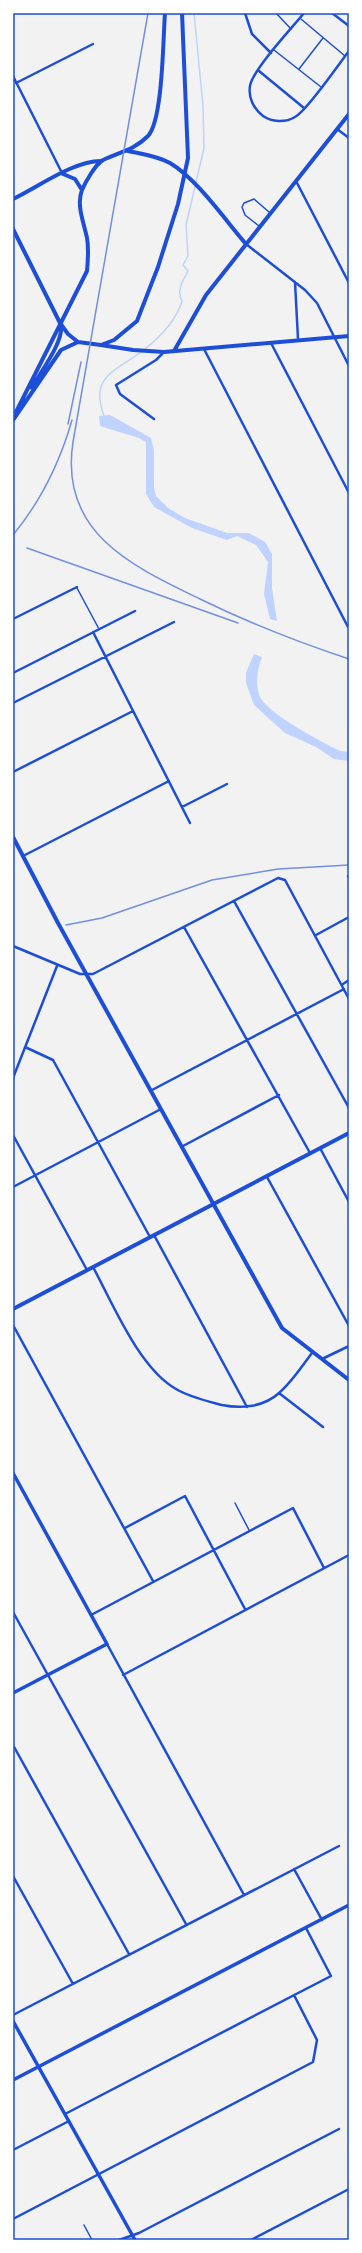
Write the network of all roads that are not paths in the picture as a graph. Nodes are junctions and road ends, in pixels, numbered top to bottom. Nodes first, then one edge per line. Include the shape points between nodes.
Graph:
1 (165, 13) edge
2 (182, 13) edge
3 (245, 13) edge
4 (276, 13) edge
5 (304, 13) edge
6 (332, 13) edge
7 (300, 18) junction
8 (349, 26) edge
9 (291, 29) junction
10 (323, 38) junction
11 (92, 44) dead end
12 (274, 50) junction
13 (349, 51) edge
14 (271, 53) junction
15 (345, 56) junction
16 (299, 69) junction
17 (259, 71) junction
18 (13, 76) edge
19 (16, 83) junction
20 (321, 87) junction
21 (304, 108) junction
22 (349, 114) edge
23 (338, 129) junction
24 (349, 138) edge
25 (128, 151) junction
26 (102, 161) junction
27 (62, 174) junction
28 (296, 181) junction
29 (82, 190) junction
30 (13, 199) edge
31 (271, 213) junction
32 (260, 227) junction
33 (13, 229) edge
34 (246, 244) junction
35 (295, 281) junction
36 (349, 283) edge
37 (60, 322) junction
38 (349, 336) edge
39 (334, 337) junction
40 (298, 339) junction
41 (78, 342) junction
42 (271, 343) junction
43 (101, 345) junction
44 (204, 348) junction
45 (174, 351) junction
46 (164, 352) junction
47 (349, 366) edge
48 (24, 405) junction
49 (13, 419) edge
50 (154, 419) dead end
51 (349, 493) edge
52 (77, 587) joint
53 (135, 611) dead end
54 (13, 619) edge
55 (174, 622) dead end
56 (348, 627) edge
57 (98, 629) junction
58 (93, 632) junction
59 (105, 656) junction
60 (13, 673) edge
61 (13, 703) edge
62 (133, 711) junction
63 (13, 772) edge
64 (168, 781) junction
65 (227, 784) dead end
66 (182, 807) junction
67 (190, 823) dead end
68 (13, 837) edge
69 (23, 856) junction
70 (234, 901) junction
71 (349, 917) edge
72 (184, 927) junction
73 (316, 934) junction
74 (13, 946) edge
75 (58, 966) junction
76 (87, 975) junction
77 (349, 980) edge
78 (343, 984) junction
79 (344, 989) junction
80 (349, 999) edge
81 (297, 1013) junction
82 (249, 1040) junction
83 (25, 1047) junction
84 (13, 1078) edge
85 (152, 1090) junction
86 (279, 1095) junction
87 (349, 1108) edge
88 (162, 1109) junction
89 (349, 1133) edge
90 (13, 1135) edge
91 (98, 1143) junction
92 (183, 1146) junction
93 (320, 1148) junction
94 (310, 1154) junction
95 (36, 1175) junction
96 (266, 1177) junction
97 (13, 1187) edge
98 (349, 1202) edge
99 (214, 1204) junction
100 (152, 1236) junction
101 (93, 1267) junction
102 (88, 1270) junction
103 (13, 1309) edge
104 (13, 1325) edge
105 (349, 1326) edge
106 (349, 1346) edge
107 (312, 1353) junction
108 (321, 1360) junction
109 (349, 1380) edge
110 (279, 1393) junction
111 (247, 1407) junction
112 (323, 1427) dead end
113 (13, 1473) edge
114 (235, 1503) dead end
115 (125, 1528) junction
116 (250, 1530) junction
117 (214, 1550) junction
118 (349, 1554) edge
119 (324, 1568) junction
120 (153, 1581) junction
121 (245, 1609) junction
122 (13, 1612) edge
123 (91, 1615) junction
124 (107, 1644) junction
125 (48, 1675) junction
126 (123, 1675) junction
127 (13, 1693) edge
128 (13, 1745) edge
129 (339, 1846) dead end
130 (294, 1869) junction
131 (13, 1876) edge
132 (244, 1895) junction
133 (349, 1905) edge
134 (322, 1920) junction
135 (186, 1924) junction
136 (306, 1928) junction
137 (129, 1954) junction
138 (73, 1984) junction
139 (294, 1995) junction
140 (13, 2015) edge
141 (13, 2021) edge
142 (39, 2067) junction
143 (13, 2080) edge
144 (65, 2114) junction
145 (69, 2121) junction
146 (339, 2129) dead end
147 (13, 2150) edge
148 (99, 2175) junction
149 (349, 2189) edge
150 (13, 2219) edge
151 (84, 2225) dead end
152 (132, 2235) junction
153 (92, 2240) edge
154 (118, 2240) edge
155 (135, 2240) edge
156 (251, 2240) edge

1 - 25 main road via 160,98 155,124 149,135
2 - 43 main road via 188,158 178,204 137,321 114,340
3 - 14 street via 252,34
4 - 9 lane
5 - 7 street
6 - 8 street
7 - 9 street
7 - 10 lane
9 - 12 street
10 - 15 lane
10 - 16 lane
11 - 19 street
12 - 14 street
12 - 16 lane
13 - 15 street
14 - 17 street
15 - 20 street
16 - 20 lane
17 - 21 street
17 - 21 street via 253,78 250,92 254,105 262,115 274,121 282,121 295,117
18 - 19 street
19 - 27 street
20 - 21 street
22 - 23 main road
23 - 24 street
23 - 28 main road
25 - 26 main road
25 - 34 main road via 169,163 187,177
26 - 27 main road via 93,161
26 - 29 main road
27 - 29 main road via 75,179
27 - 30 main road
28 - 31 main road
28 - 36 street
29 - 37 main road via 81,210 88,248 87,272
31 - 32 main road
31 - 32 lane via 254,199 244,203 242,207 245,215
32 - 34 main road
33 - 37 main road
34 - 35 street
34 - 45 main road via 206,295
35 - 39 street via 317,303
35 - 40 street
37 - 41 main road via 68,334
37 - 48 main road via 62,330 59,340
37 - 49 main road
38 - 39 main road
39 - 40 main road
39 - 47 street
40 - 42 main road
41 - 43 main road
41 - 48 main road via 61,350
42 - 44 main road
42 - 51 street
43 - 46 main road
44 - 45 main road
44 - 56 street
45 - 46 main road
46 - 50 street via 156,360 116,385 120,394
48 - 49 main road
52 - 54 street
52 - 57 lane
53 - 57 street
55 - 59 street
57 - 58 street
58 - 59 street
58 - 60 street
59 - 61 street
59 - 62 street
62 - 63 street
62 - 64 street
64 - 66 street
64 - 69 street
65 - 66 street
66 - 67 street
68 - 69 main road
69 - 76 main road
70 - 72 street
70 - 73 street via 281,878 285,880
70 - 81 street
71 - 73 street
72 - 76 street
72 - 82 street
73 - 78 street
74 - 75 street
75 - 76 street
75 - 83 street
76 - 85 main road
77 - 78 street
78 - 79 street
79 - 80 street
79 - 81 street
81 - 82 street
81 - 87 street
82 - 85 street
82 - 86 street
83 - 84 street
83 - 91 street via 53,1060
85 - 88 main road
86 - 92 street
86 - 94 street
88 - 91 street
88 - 92 main road
89 - 93 main road
90 - 95 street
91 - 95 street
91 - 100 street
92 - 99 main road
93 - 94 main road
93 - 98 street
94 - 96 main road
95 - 97 street
95 - 102 street
96 - 99 main road
96 - 105 street
99 - 100 main road
99 - 107 main road via 282,1328
100 - 101 main road
100 - 111 street
101 - 102 main road
101 - 111 street via 140,1352 163,1380 188,1395 227,1406
102 - 103 main road
104 - 115 street
106 - 108 street
107 - 108 main road
107 - 110 street
108 - 109 main road
110 - 111 street via 264,1402
110 - 112 street
113 - 123 street
114 - 116 lane
115 - 117 street via 184,1496
115 - 120 street
116 - 117 street
116 - 119 street via 293,1508
117 - 120 street
117 - 121 street
118 - 119 street
119 - 121 street
120 - 123 street
121 - 126 street
122 - 125 street
123 - 124 street
124 - 125 street
124 - 126 street
125 - 127 street
125 - 135 street
126 - 132 street
128 - 137 street
129 - 130 street
130 - 132 street
130 - 134 street
131 - 138 street
132 - 135 street
133 - 134 street
134 - 136 street
135 - 137 street
136 - 139 street via 331,1976
136 - 142 street
137 - 138 street
138 - 140 street
139 - 144 street
139 - 148 street via 318,2040 313,2062
141 - 142 street
142 - 143 street
142 - 144 street
144 - 145 street
145 - 147 street
145 - 148 street
146 - 152 street
148 - 150 street
148 - 152 street
149 - 156 street
151 - 153 lane
152 - 154 street
152 - 155 street

